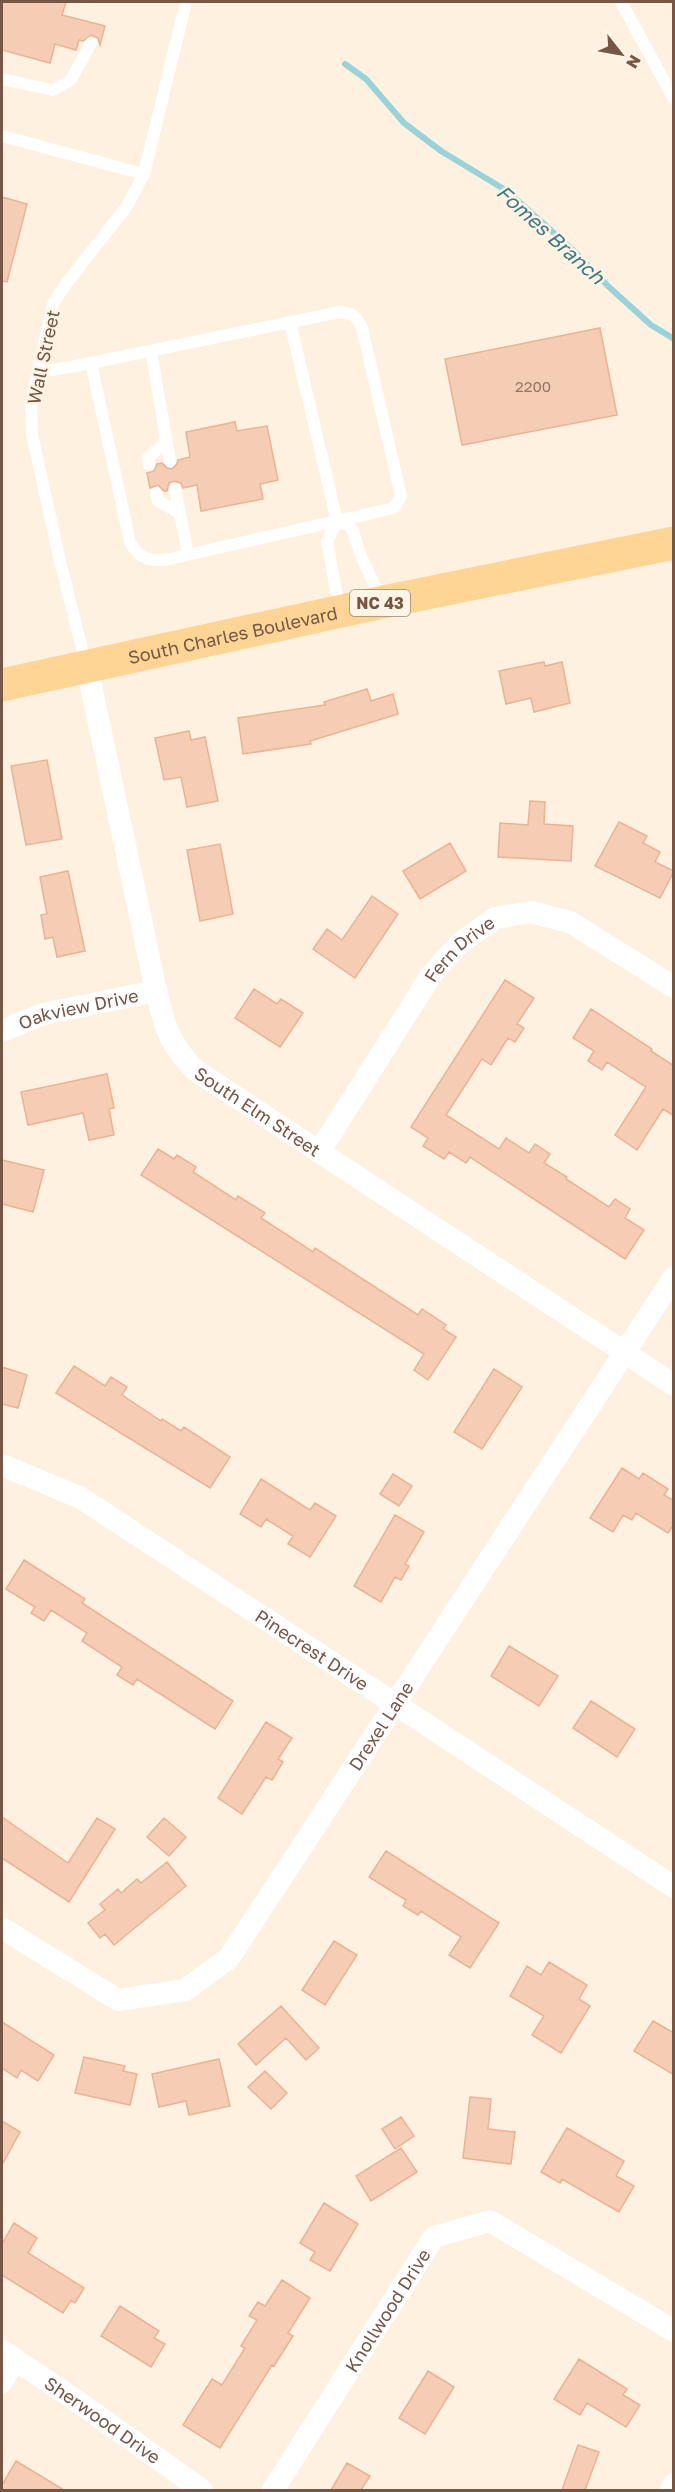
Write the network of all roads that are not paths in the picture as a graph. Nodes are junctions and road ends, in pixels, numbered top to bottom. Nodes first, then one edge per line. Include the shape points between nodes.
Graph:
1 (186, 2) edge
2 (621, 2) edge
3 (91, 43) dead end
4 (2, 79) edge
5 (674, 99) edge
6 (2, 136) edge
7 (144, 174) junction
8 (290, 322) junction
9 (151, 351) junction
10 (91, 363) junction
11 (38, 372) junction
12 (166, 441) junction
13 (170, 461) dead end
14 (149, 465) dead end
15 (175, 489) dead end
16 (156, 493) dead end
17 (180, 513) junction
18 (337, 520) junction
19 (674, 543) edge
20 (188, 555) junction
21 (383, 602) junction
22 (340, 613) junction
23 (87, 667) junction
24 (2, 685) edge
25 (674, 987) edge
26 (156, 991) junction
27 (2, 1031) edge
28 (319, 1152) junction
29 (674, 1277) edge
30 (624, 1352) junction
31 (674, 1385) edge
32 (2, 1466) edge
33 (393, 1703) junction
34 (674, 1887) edge
35 (2, 1928) edge
36 (674, 2331) edge
37 (8, 2356) edge
38 (2, 2382) edge
39 (674, 2484) edge
40 (202, 2490) edge
41 (273, 2490) edge
42 (671, 2490) edge

1 - 7 lane, Wall Street
2 - 5 lane
3 - 4 lane via 71,80 53,90
6 - 7 lane
7 - 11 lane, Wall Street via 127,206 53,304
8 - 9 lane
8 - 18 lane
8 - 18 lane via 340,312 350,313 362,328 401,496 394,508
9 - 10 lane
9 - 12 lane
10 - 11 lane
10 - 20 lane via 130,542 146,559
11 - 23 lane, Wall Street via 31,401 32,434
12 - 13 lane
12 - 14 lane via 148,458
15 - 17 lane
16 - 17 lane via 158,501
17 - 20 lane
18 - 20 lane
18 - 21 lane via 352,531
18 - 22 lane via 327,541
19 - 21 main road, South Charles Boulevard / NC 43
21 - 22 main road, South Charles Boulevard / NC 43
22 - 23 main road, South Charles Boulevard / NC 43
23 - 24 main road, South Charles Boulevard / NC 43
23 - 26 street, South Elm Street
25 - 28 street, Fern Drive via 570,922 531,912 495,918 460,943 432,974
26 - 27 street, Oakview Drive via 43,1014
26 - 28 street, South Elm Street via 167,1033 179,1054 195,1070
28 - 30 street, South Elm Street
29 - 30 street, Drexel Lane
30 - 31 street, South Elm Street
30 - 33 street, Drexel Lane
32 - 33 street, Pinecrest Drive via 81,1498
33 - 34 street, Pinecrest Drive
33 - 35 street, Drexel Lane via 229,1958 185,1990 118,2000
36 - 41 street, Knollwood Drive via 490,2221 434,2237
37 - 38 street
37 - 40 street, Sherwood Drive
39 - 42 street

